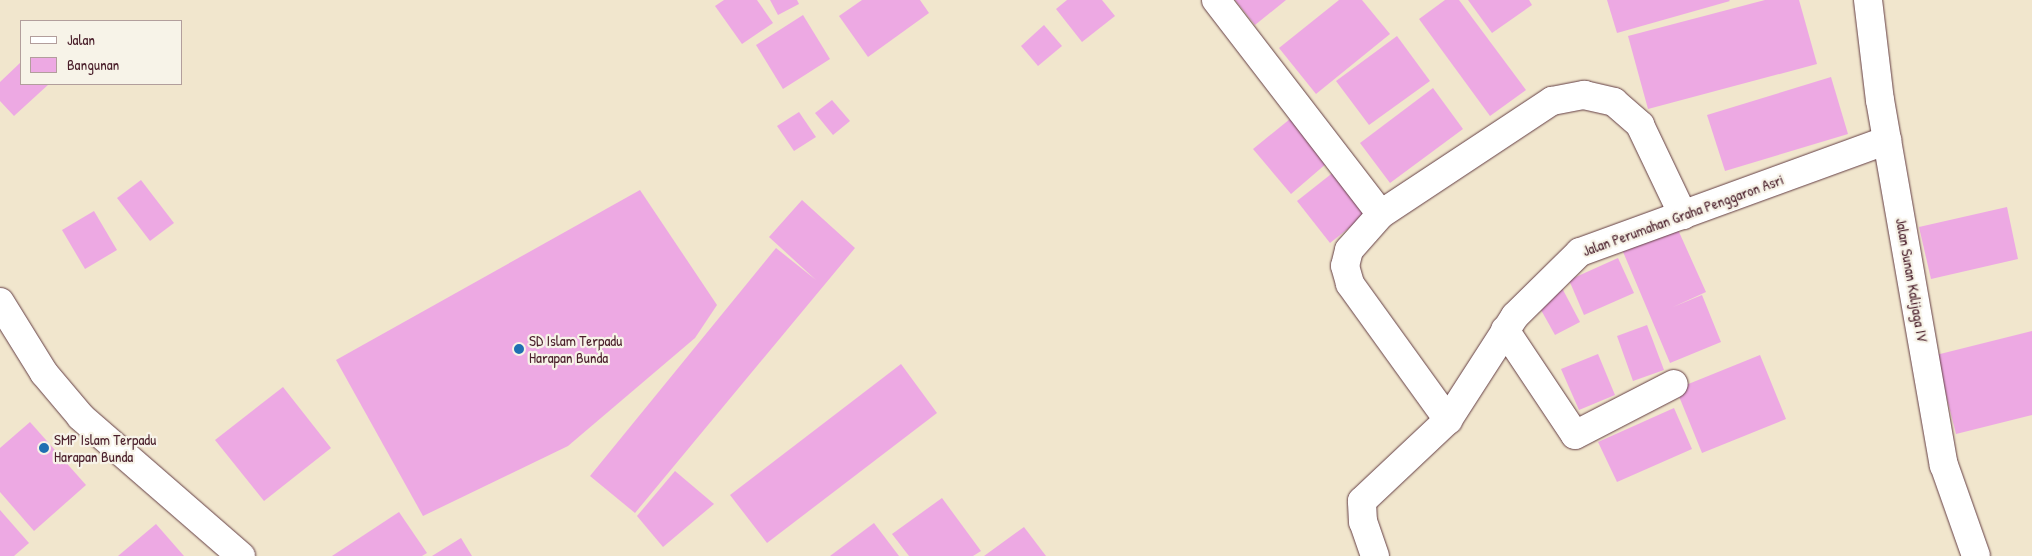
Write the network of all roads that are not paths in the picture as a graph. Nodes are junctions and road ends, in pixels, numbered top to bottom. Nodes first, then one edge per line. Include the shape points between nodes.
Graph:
1 (1216, 0) edge
2 (1868, 0) edge
3 (1887, 140) junction
4 (1381, 214) junction
5 (1683, 215) junction
6 (0, 302) edge
7 (1505, 330) junction
8 (1674, 384) dead end
9 (1448, 420) junction
10 (241, 556) edge
11 (1375, 556) edge
12 (1976, 556) edge

1 - 4 street
2 - 3 street, Jalan Sunan Kalijaga IV
3 - 5 street, Jalan Perumahan Graha Penggaron Asri
3 - 12 street, Jalan Sunan Kalijaga IV via 1944,465
4 - 5 street via 1552,101 1584,95 1614,102 1640,125
4 - 9 street via 1350,250 1345,266 1350,284
5 - 7 street, Jalan Perumahan Graha Penggaron Asri via 1580,252
6 - 10 street via 44,373 81,417
7 - 8 street via 1575,435
7 - 9 street, Jalan Perumahan Graha Penggaron Asri
9 - 11 street, Jalan Perumahan Graha Penggaron Asri via 1362,501 1363,522

